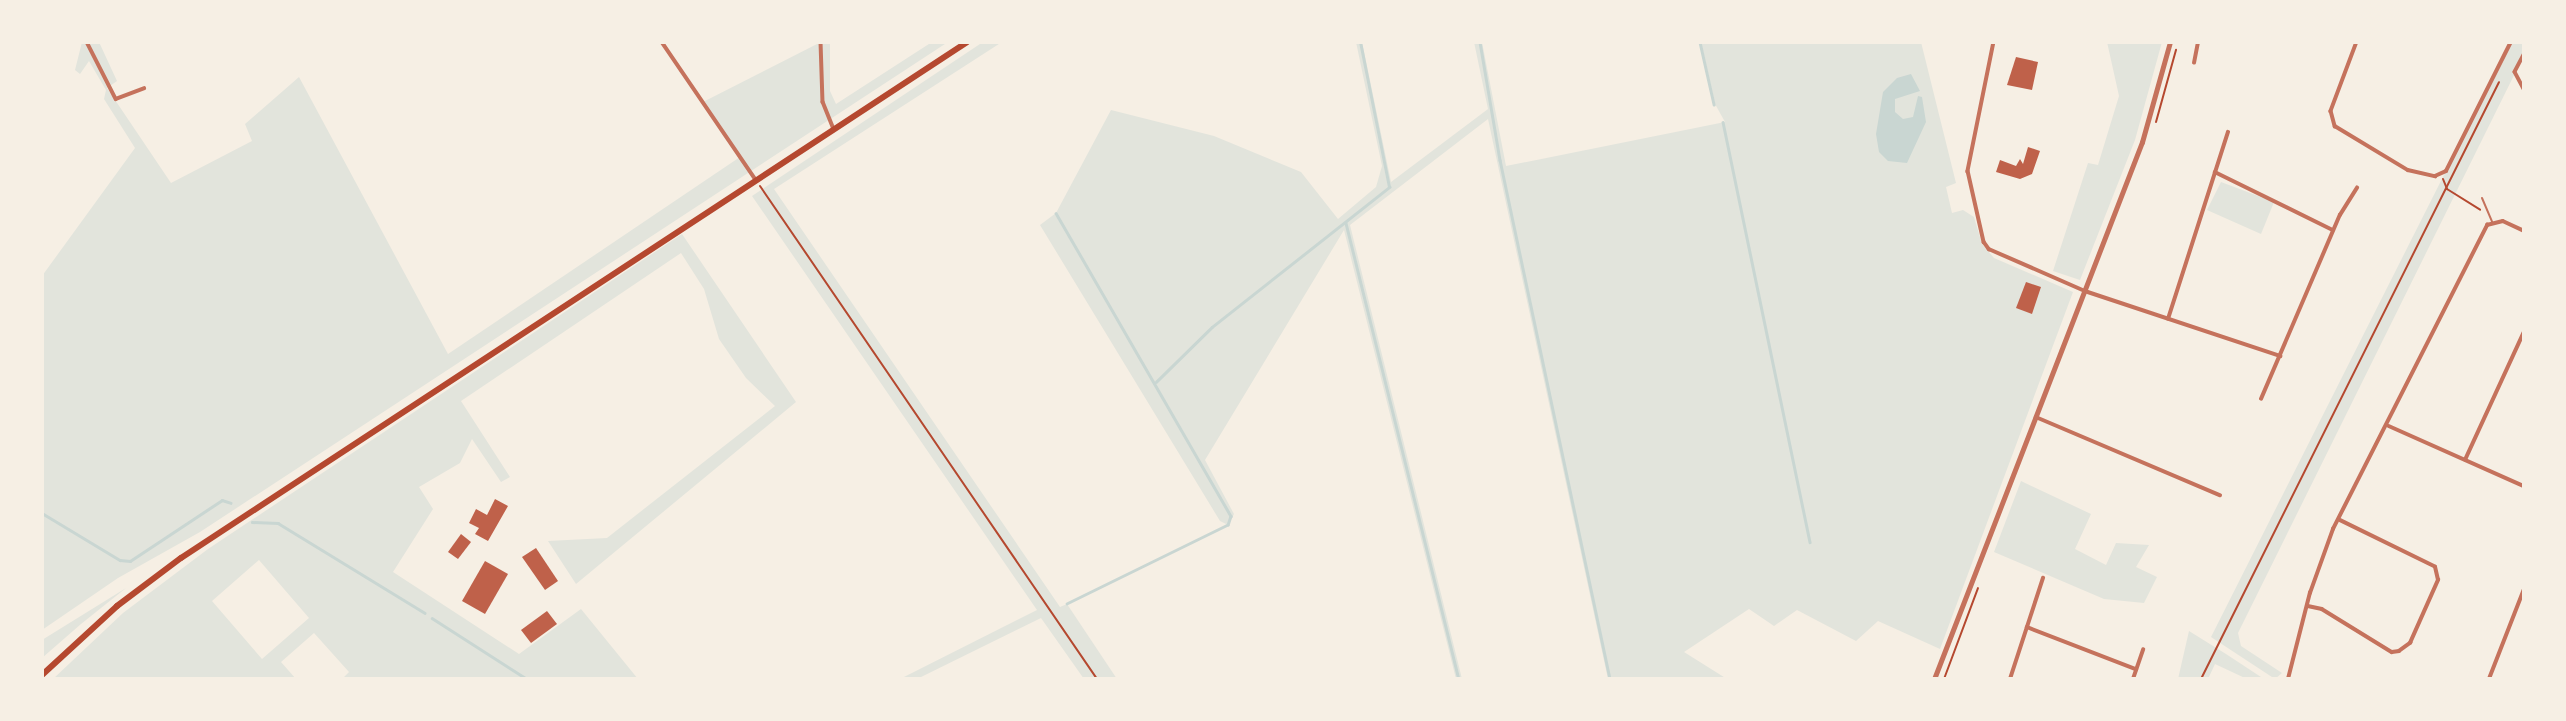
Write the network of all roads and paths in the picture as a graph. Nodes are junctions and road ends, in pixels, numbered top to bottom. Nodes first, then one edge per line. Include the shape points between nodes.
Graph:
1 (87, 42) edge
2 (662, 42) edge
3 (821, 42) edge
4 (967, 42) edge
5 (1994, 42) edge
6 (2169, 42) edge
7 (2198, 42) edge
8 (2357, 42) edge
9 (2511, 42) edge
10 (2524, 55) edge
11 (2194, 63) dead end
12 (2492, 78) junction
13 (144, 88) dead end
14 (2524, 89) edge
15 (834, 129) junction
16 (2228, 132) dead end
17 (2215, 172) junction
18 (2444, 173) junction
19 (756, 180) junction
20 (2357, 188) dead end
21 (2447, 189) junction
22 (2482, 198) dead end
23 (2487, 214) junction
24 (2492, 222) junction
25 (2333, 230) junction
26 (2524, 231) edge
27 (2085, 291) junction
28 (2168, 319) junction
29 (2524, 332) edge
30 (2280, 356) junction
31 (2261, 399) dead end
32 (2036, 417) junction
33 (2389, 426) junction
34 (2465, 460) junction
35 (2524, 486) edge
36 (2220, 495) dead end
37 (2341, 521) junction
38 (2043, 578) dead end
39 (2524, 589) edge
40 (2308, 606) junction
41 (2027, 627) junction
42 (2143, 650) dead end
43 (2136, 669) junction
44 (42, 675) edge
45 (1097, 679) edge
46 (1934, 679) edge
47 (2010, 679) edge
48 (2133, 679) edge
49 (2201, 679) edge
50 (2288, 679) edge
51 (2489, 679) edge

1 - 13 street via 116,99
2 - 19 street
3 - 15 street via 823,102
4 - 15 main road
5 - 27 street via 1968,171 1984,242 1997,255
6 - 27 street via 2142,142
7 - 11 street
8 - 18 street via 2331,111 2335,126 2408,170
9 - 12 street
10 - 14 street via 2515,72
12 - 18 street
12 - 21 path via 2501,83
15 - 19 main road
16 - 17 street
17 - 25 street
17 - 28 street
18 - 21 path
19 - 44 main road via 181,558 117,606
19 - 45 path
20 - 25 street
21 - 23 path
21 - 49 path
22 - 23 lane
23 - 24 lane
24 - 26 street via 2503,220
24 - 33 street
25 - 30 street
27 - 28 street
27 - 32 street
28 - 30 street
29 - 34 street
30 - 31 street
32 - 36 street
32 - 46 street
33 - 34 street
33 - 37 street
34 - 35 street
37 - 40 street via 2333,529
37 - 40 street via 2435,567 2438,580 2410,643 2399,651 2392,652
38 - 41 street
39 - 51 street
40 - 50 street
41 - 43 street
41 - 47 street
42 - 43 street
43 - 48 street

